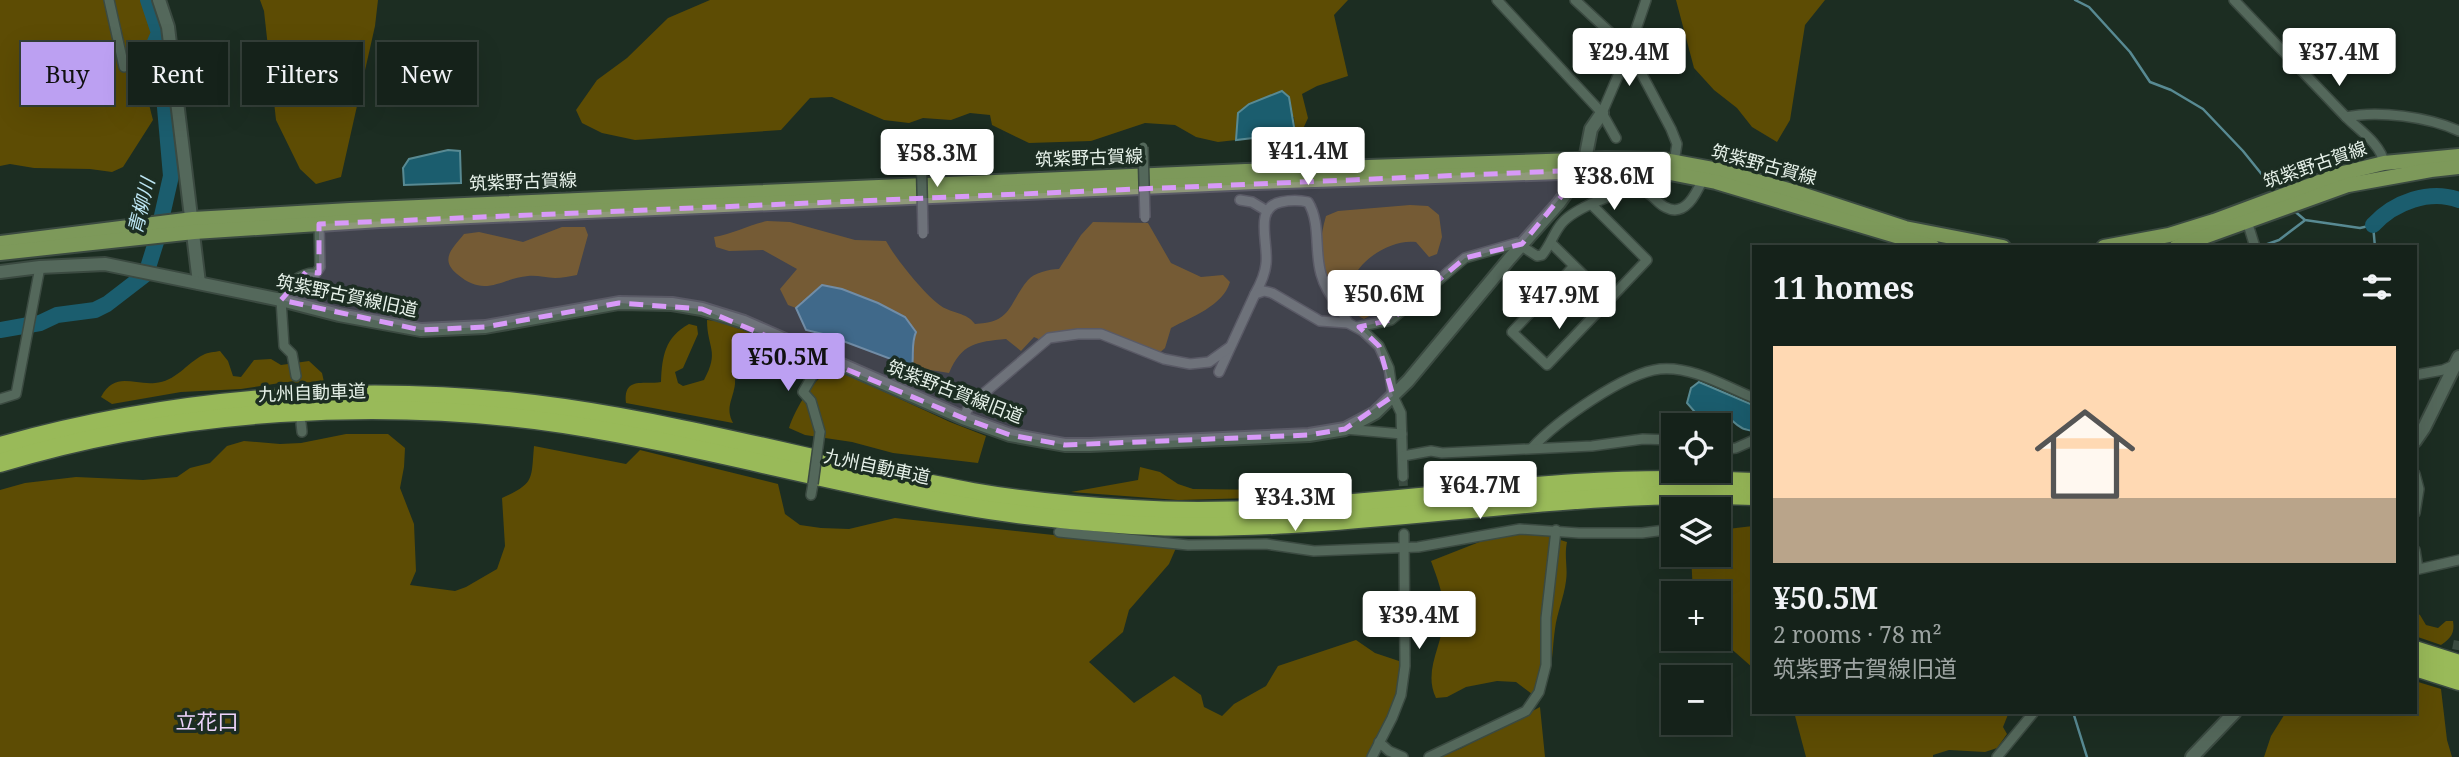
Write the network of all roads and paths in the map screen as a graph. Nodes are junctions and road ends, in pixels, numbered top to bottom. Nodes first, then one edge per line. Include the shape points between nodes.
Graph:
1 (109, 0) edge
2 (159, 0) edge
3 (1497, 0) edge
4 (1575, 0) edge
5 (1646, 0) edge
6 (2234, 0) edge
7 (1629, 50) junction
8 (124, 67) dead end
9 (1602, 113) junction
10 (2346, 117) junction
11 (2459, 131) edge
12 (1616, 138) dead end
13 (921, 144) dead end
14 (1143, 147) dead end
15 (2459, 156) edge
16 (1674, 162) junction
17 (2384, 163) junction
18 (1583, 164) junction
19 (2459, 167) edge
20 (1703, 179) junction
21 (2291, 198) junction
22 (1240, 200) dead end
23 (1591, 204) junction
24 (2274, 205) junction
25 (1267, 211) junction
26 (1144, 218) dead end
27 (2247, 221) junction
28 (319, 224) junction
29 (193, 226) junction
30 (158, 230) junction
31 (923, 234) dead end
32 (0, 243) edge
33 (1551, 243) junction
34 (1522, 244) junction
35 (1926, 245) edge
36 (1993, 245) edge
37 (2115, 245) edge
38 (2181, 245) edge
39 (2254, 245) edge
40 (0, 253) edge
41 (1574, 266) junction
42 (40, 267) junction
43 (0, 272) edge
44 (200, 283) junction
45 (1255, 294) junction
46 (281, 300) junction
47 (1609, 300) junction
48 (1353, 325) junction
49 (1231, 346) junction
50 (823, 358) junction
51 (2458, 361) edge
52 (1219, 372) dead end
53 (2417, 374) edge
54 (296, 376) dead end
55 (1394, 396) junction
56 (1752, 397) edge
57 (0, 399) edge
58 (963, 418) junction
59 (1345, 429) junction
60 (1402, 434) junction
61 (2417, 438) edge
62 (1661, 440) edge
63 (1752, 441) edge
64 (0, 446) edge
65 (1532, 448) junction
66 (1731, 449) edge
67 (1403, 456) junction
68 (0, 463) edge
69 (1403, 477) tunnel mouth
70 (1752, 482) edge
71 (811, 495) dead end
72 (1752, 496) edge
73 (1556, 530) junction
74 (1661, 531) edge
75 (1059, 532) dead end
76 (1404, 534) dead end
77 (1404, 546) junction
78 (2459, 560) edge
79 (2417, 569) edge
80 (2417, 651) edge
81 (2459, 664) edge
82 (2417, 668) edge
83 (2459, 681) edge
84 (2032, 714) edge
85 (2233, 714) edge
86 (1379, 742) junction
87 (1372, 757) edge
88 (1403, 757) edge
89 (1429, 757) edge
90 (1997, 757) edge
91 (2192, 757) edge

1 - 8 street
2 - 29 street via 168,27
3 - 9 street
4 - 7 street
5 - 7 street
6 - 10 street
7 - 9 street
7 - 16 street via 1674,136
9 - 12 street
9 - 18 street via 1591,129
10 - 11 street via 2364,113 2435,121
10 - 17 street via 2378,148
13 - 31 street, bridge
14 - 26 street, bridge
15 - 17 main road, 筑紫野古賀線
16 - 18 main road, 筑紫野古賀線
16 - 36 main road, 筑紫野古賀線 via 1765,182 1905,228
17 - 21 main road, 筑紫野古賀線 via 2343,173
18 - 20 main road, 筑紫野古賀線
18 - 28 main road, 筑紫野古賀線
18 - 29 main road, 筑紫野古賀線 via 488,203
18 - 34 street, 筑紫野古賀線旧道 via 1559,203
19 - 21 main road, 筑紫野古賀線
20 - 23 street via 1684,208 1665,207 1638,190
20 - 35 main road, 筑紫野古賀線
21 - 24 main road, 筑紫野古賀線
22 - 25 street
23 - 33 street via 1563,222
23 - 47 street via 1647,260
24 - 27 main road, 筑紫野古賀線
24 - 37 main road, 筑紫野古賀線 via 2169,235
25 - 45 street via 1267,262
25 - 48 street via 1277,202 1308,202 1328,295
27 - 38 main road, 筑紫野古賀線
27 - 39 street
28 - 29 main road, 筑紫野古賀線
28 - 46 street via 320,267 316,273 300,276 282,293
29 - 30 main road, 筑紫野古賀線
29 - 44 street
30 - 32 main road, 筑紫野古賀線
30 - 40 main road, 筑紫野古賀線
33 - 34 street via 1537,256
33 - 41 street
34 - 48 street via 1465,258 1391,320
34 - 55 street, 筑紫野古賀線旧道
41 - 47 street
41 - 47 street via 1512,332 1547,365
42 - 43 street, 筑紫野古賀線旧道
42 - 44 street, 筑紫野古賀線旧道 via 86,264
42 - 57 street via 16,394
44 - 46 street, 筑紫野古賀線旧道
45 - 48 street via 1272,293 1320,321
45 - 49 street
46 - 50 street, 筑紫野古賀線旧道 via 421,330 485,327 620,303 672,304 744,322
46 - 54 street via 284,346 292,355
48 - 55 street via 1379,346
49 - 52 street
49 - 58 street via 1209,362 1190,364 1164,359 1101,334 1049,338 970,405
50 - 58 street, 筑紫野古賀線旧道
50 - 71 street, bridge via 803,392 811,401 820,432
51 - 53 street via 2443,370
51 - 61 street
55 - 59 street, 筑紫野古賀線旧道
55 - 60 street
56 - 65 street via 1694,373 1660,369 1606,390
58 - 59 street, 筑紫野古賀線旧道 via 1010,435 1065,445 1255,439
59 - 60 street
60 - 67 street
62 - 65 street
63 - 66 street
64 - 70 highway, 九州自動車道 via 171,410 276,398 373,396 463,398 565,408 979,493 1134,509 1286,508 1575,483
65 - 67 street
67 - 69 street
68 - 72 highway, 九州自動車道 via 90,440 230,418 345,411 429,412 566,425 967,507 1133,525 1310,523 1573,499
73 - 74 street
73 - 77 street via 1520,529
73 - 89 street via 1546,665 1539,692 1526,710
75 - 77 street via 1314,551
76 - 77 street
77 - 86 street via 1405,666 1401,695
78 - 79 street
80 - 81 highway
82 - 83 highway
84 - 90 street
85 - 91 street
86 - 87 street
86 - 88 street

